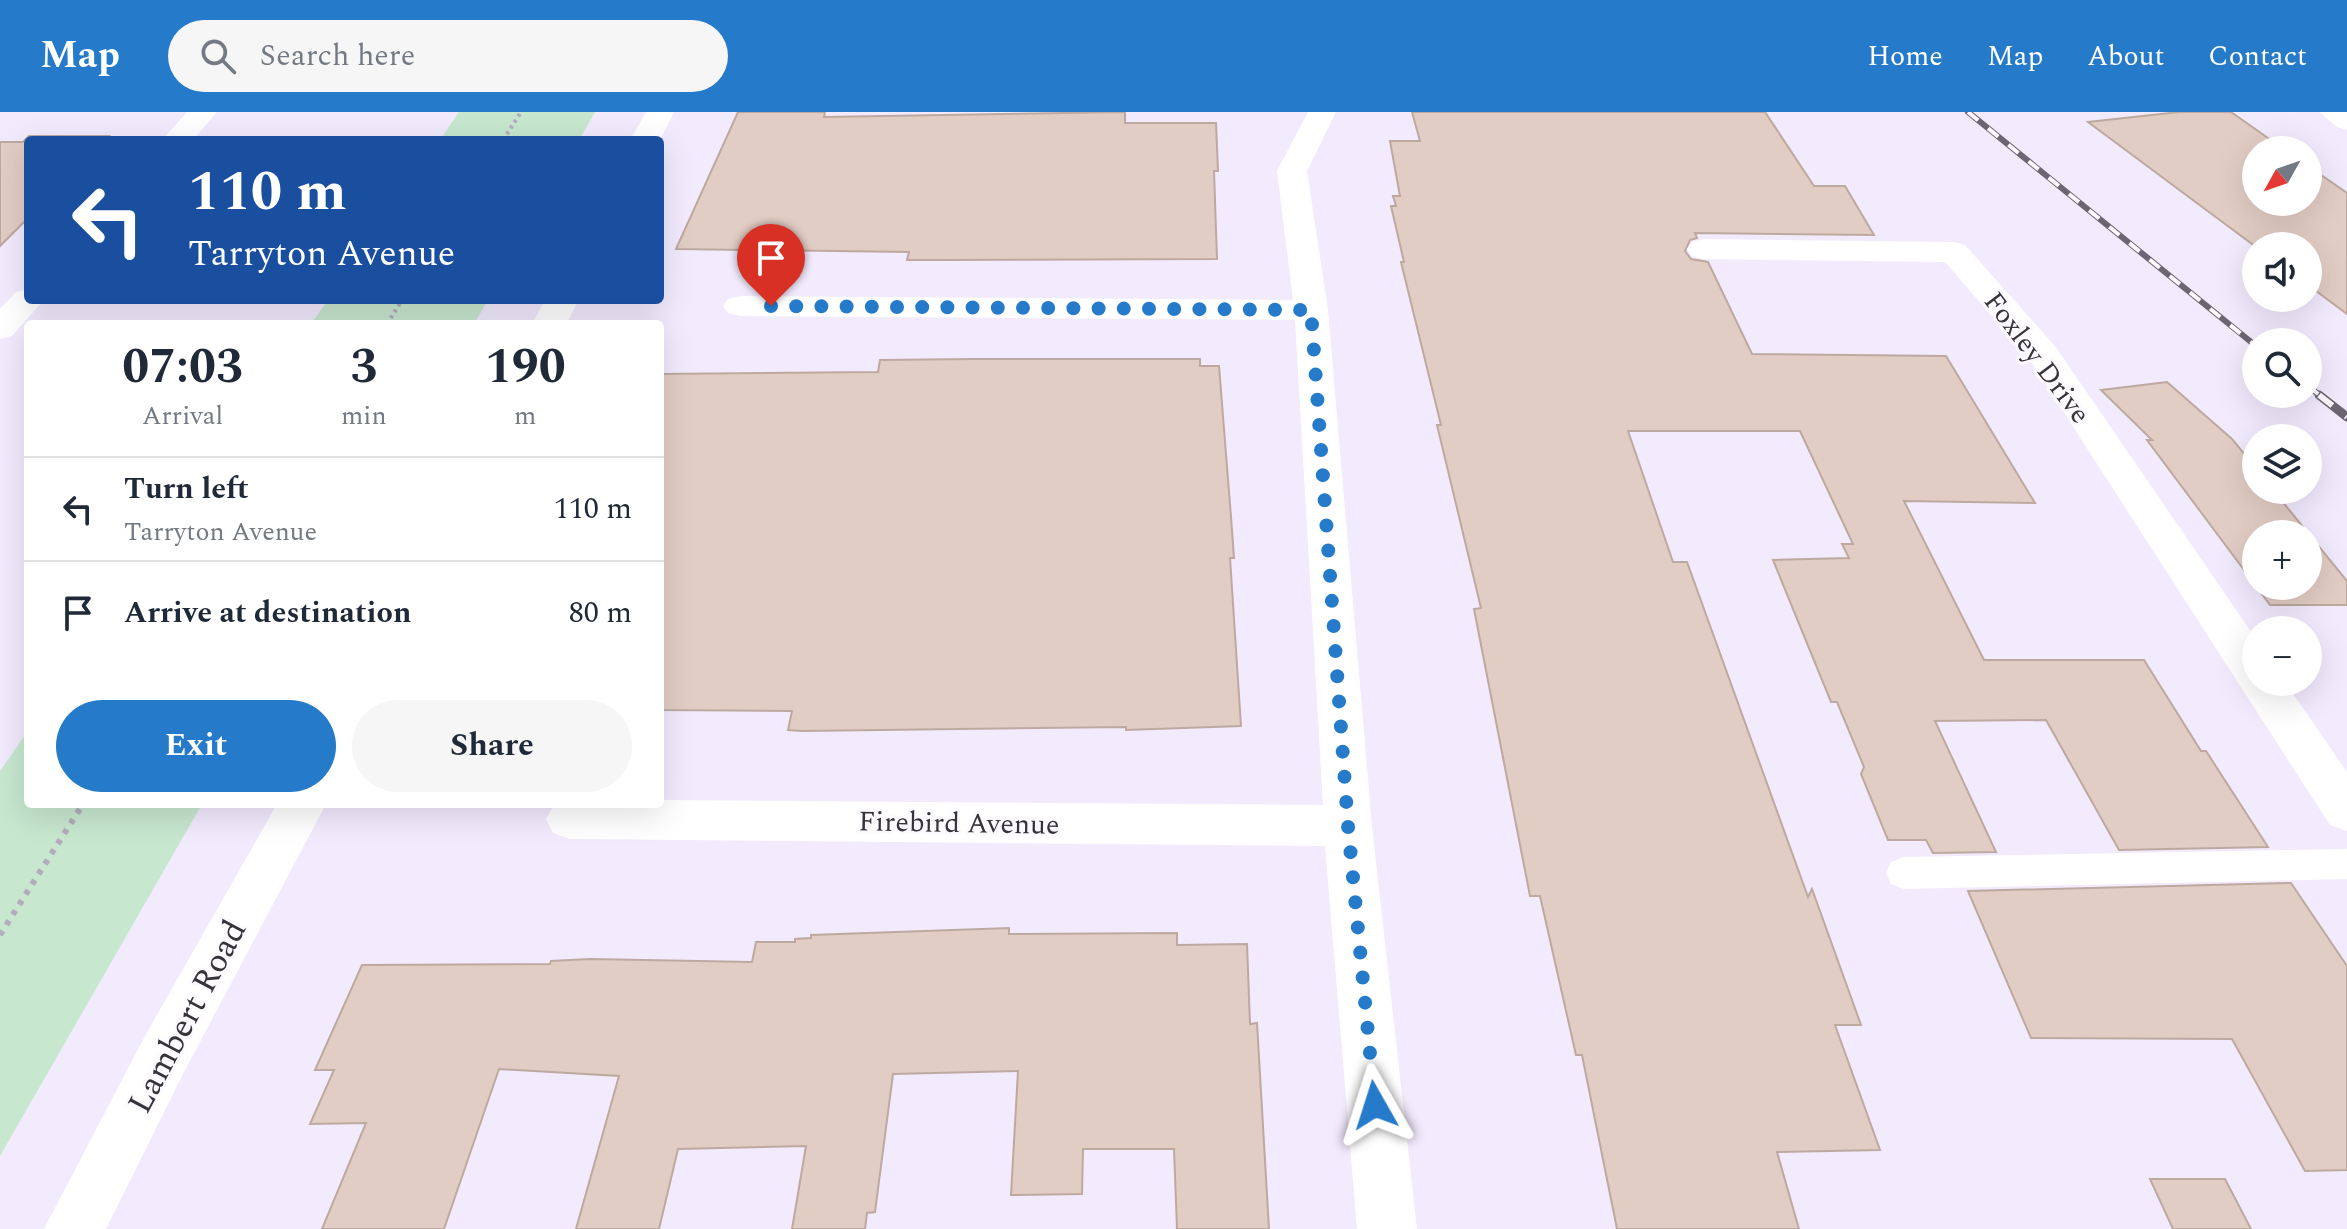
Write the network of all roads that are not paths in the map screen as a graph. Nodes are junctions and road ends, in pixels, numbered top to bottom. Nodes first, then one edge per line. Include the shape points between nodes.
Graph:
1 (203, 112) edge
2 (660, 112) edge
3 (1322, 112) edge
4 (2333, 112) edge
5 (2347, 121) edge
6 (181, 136) edge
7 (647, 136) edge
8 (1703, 249) dead end
9 (24, 303) edge
10 (740, 306) dead end
11 (1311, 310) junction
12 (0, 329) edge
13 (2242, 653) edge
14 (2270, 696) edge
15 (300, 808) edge
16 (2347, 811) edge
17 (570, 819) dead end
18 (1348, 826) junction
19 (2347, 864) edge
20 (1904, 873) dead end
21 (74, 1229) edge
22 (1387, 1229) edge

1 - 6 street
2 - 7 street
3 - 11 street via 1292,171
4 - 5 street
8 - 13 street, Foxley Drive via 1954,252 2043,354
9 - 12 street
10 - 11 street
11 - 18 street
14 - 16 street
15 - 21 street, Lambert Road
17 - 18 street, Firebird Avenue
18 - 22 street
19 - 20 lane

